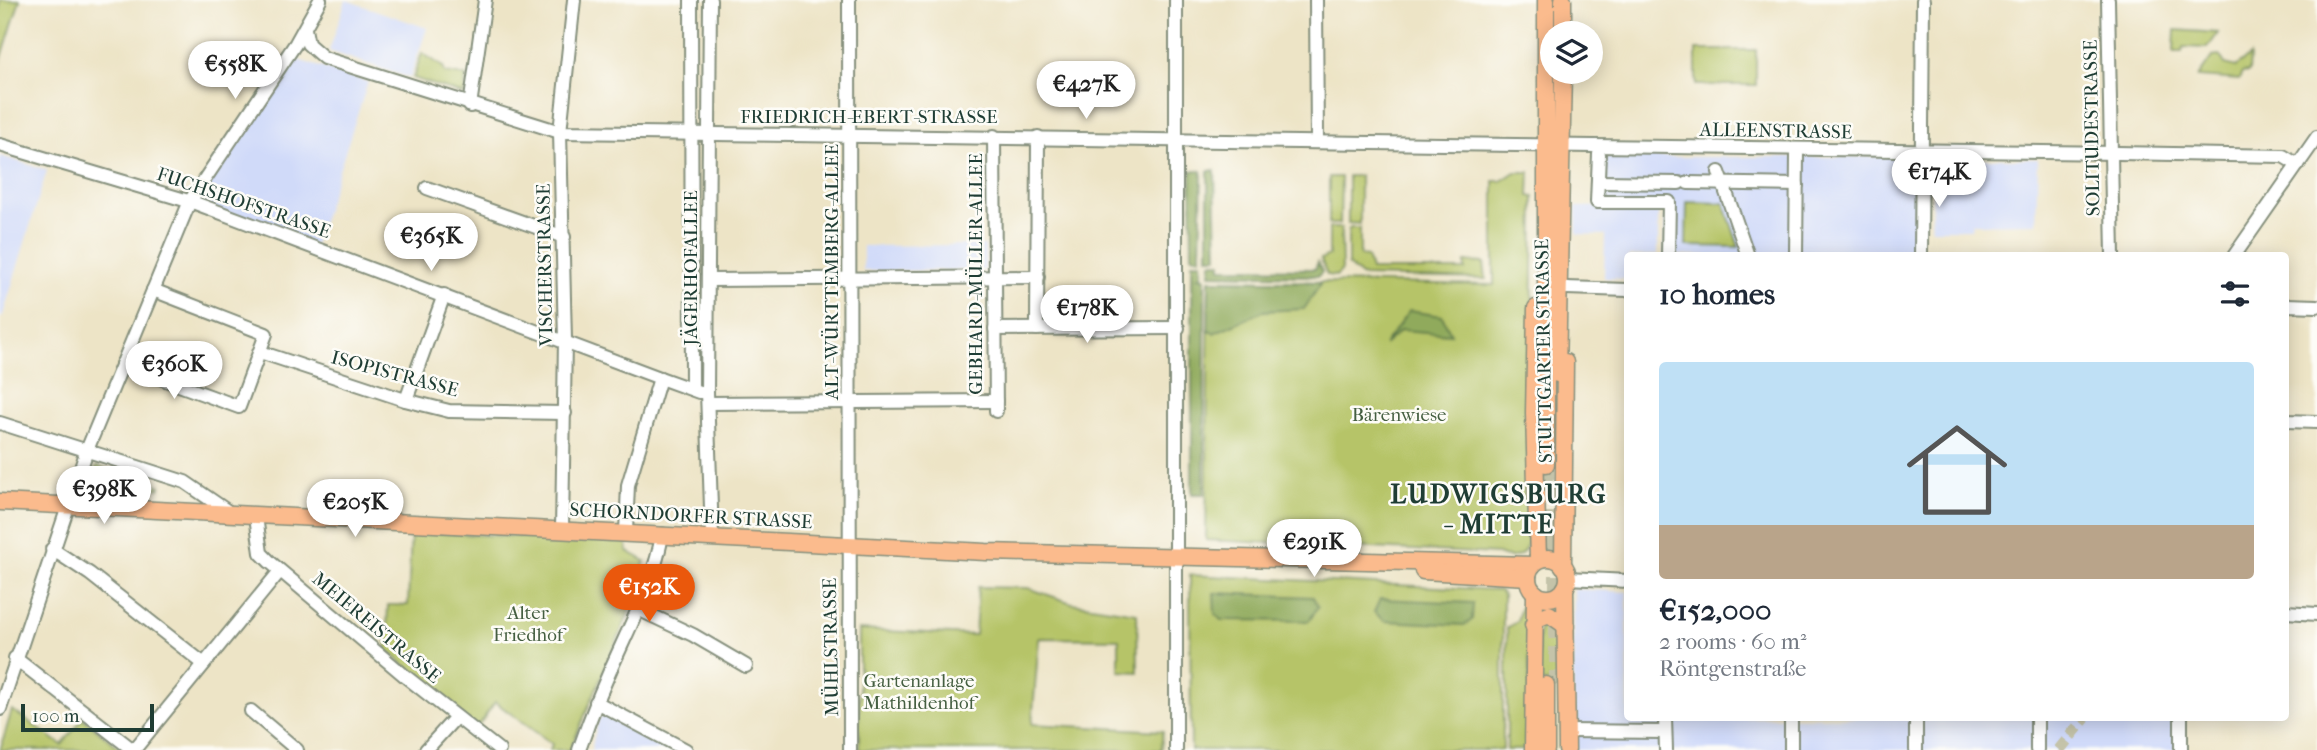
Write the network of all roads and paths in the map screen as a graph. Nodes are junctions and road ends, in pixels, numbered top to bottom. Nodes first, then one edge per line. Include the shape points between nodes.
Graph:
1 (320, 0) edge
2 (574, 0) edge
3 (691, 0) edge
4 (710, 0) edge
5 (849, 0) edge
6 (1176, 0) edge
7 (1316, 0) edge
8 (1546, 0) edge
9 (1563, 0) edge
10 (1923, 0) edge
11 (2108, 0) edge
12 (482, 1) edge
13 (1563, 21) edge
14 (305, 29) junction
15 (1563, 84) edge
16 (470, 106) junction
17 (560, 132) junction
18 (693, 135) junction
19 (709, 135) junction
20 (850, 136) junction
21 (994, 136) junction
22 (2317, 136) edge
23 (1038, 137) junction
24 (1176, 139) junction
25 (1317, 142) junction
26 (1545, 144) junction
27 (0, 145) edge
28 (1562, 146) junction
29 (1922, 151) junction
30 (2111, 153) junction
31 (1599, 154) dead end
32 (1797, 155) dead end
33 (2298, 165) junction
34 (1721, 178) junction
35 (1598, 182) junction
36 (1797, 185) junction
37 (427, 188) dead end
38 (190, 201) junction
39 (1553, 219) junction
40 (564, 237) junction
41 (1668, 252) edge
42 (1747, 252) edge
43 (1796, 252) edge
44 (1921, 252) edge
45 (2113, 252) edge
46 (2237, 252) edge
47 (995, 277) junction
48 (1038, 277) junction
49 (850, 279) junction
50 (710, 280) junction
51 (1566, 288) junction
52 (153, 290) junction
53 (1624, 290) edge
54 (444, 295) junction
55 (2289, 305) edge
56 (2317, 306) edge
57 (1178, 328) junction
58 (995, 329) junction
59 (1037, 329) junction
60 (565, 340) junction
61 (260, 352) junction
62 (122, 364) junction
63 (660, 378) junction
64 (692, 389) junction
65 (708, 397) junction
66 (406, 400) junction
67 (851, 402) junction
68 (996, 406) joint
69 (565, 412) junction
70 (2289, 421) edge
71 (2317, 422) edge
72 (0, 423) edge
73 (87, 450) junction
74 (1551, 464) tunnel mouth
75 (1536, 484) junction
76 (1565, 492) junction
77 (0, 502) edge
78 (67, 506) junction
79 (234, 515) junction
80 (256, 516) junction
81 (562, 530) junction
82 (626, 532) junction
83 (662, 534) junction
84 (712, 536) junction
85 (848, 544) junction
86 (52, 549) junction
87 (1176, 557) junction
88 (1533, 567) junction
89 (280, 571) junction
90 (1565, 577) junction
91 (1624, 581) edge
92 (1535, 593) junction
93 (638, 609) junction
94 (2289, 612) edge
95 (2317, 614) edge
96 (1533, 625) junction
97 (1566, 626) junction
98 (0, 660) edge
99 (14, 661) junction
100 (204, 664) junction
101 (746, 666) dead end
102 (596, 702) junction
103 (0, 709) edge
104 (251, 711) dead end
105 (456, 717) junction
106 (1665, 721) edge
107 (1791, 721) edge
108 (1916, 721) edge
109 (2037, 721) edge
110 (2181, 721) edge
111 (1566, 731) junction
112 (1665, 732) junction
113 (133, 750) edge
114 (297, 750) edge
115 (426, 750) edge
116 (499, 750) edge
117 (579, 750) edge
118 (686, 750) edge
119 (850, 750) edge
120 (1176, 750) edge
121 (1533, 750) edge
122 (1546, 750) edge
123 (1556, 750) edge
124 (1567, 750) edge
125 (1666, 750) edge
126 (1791, 750) edge
127 (1916, 750) edge
128 (2037, 750) edge
129 (2181, 750) edge

1 - 14 street
2 - 17 street, VISCHERSTRASSE
3 - 18 street, JÄGERHOFALLEE
4 - 19 street, JÄGERHOFALLEE
5 - 20 street, ALT-WÜRTTEMBERG-ALLEE
6 - 24 street
7 - 25 street
8 - 26 main road, STUTTGARTER STRASSE
9 - 13 main road
10 - 29 street
11 - 30 street, SOLITUDESTRASSE
12 - 16 street
14 - 16 street, FRIEDRICH-EBERT-STRASSE via 308,44 324,58
14 - 38 street
15 - 28 main road, STUTTGARTER STRASSE
16 - 17 street, FRIEDRICH-EBERT-STRASSE
17 - 18 street, FRIEDRICH-EBERT-STRASSE
17 - 40 street, VISCHERSTRASSE
18 - 19 street, FRIEDRICH-EBERT-STRASSE
18 - 64 street, JÄGERHOFALLEE
19 - 20 street, FRIEDRICH-EBERT-STRASSE
19 - 50 street, JÄGERHOFALLEE
20 - 21 street, FRIEDRICH-EBERT-STRASSE
20 - 49 street, ALT-WÜRTTEMBERG-ALLEE
21 - 23 street, FRIEDRICH-EBERT-STRASSE
21 - 47 street, GEBHARD-MÜLLER-ALLEE
22 - 33 street
23 - 24 street, FRIEDRICH-EBERT-STRASSE
23 - 48 street
24 - 25 street, FRIEDRICH-EBERT-STRASSE
24 - 57 street
25 - 26 street, FRIEDRICH-EBERT-STRASSE
26 - 28 street, ALLEENSTRASSE
26 - 39 main road, STUTTGARTER STRASSE
27 - 38 street, FUCHSHOFSTRASSE
28 - 29 street, ALLEENSTRASSE
28 - 39 main road, STUTTGARTER STRASSE
29 - 30 street, ALLEENSTRASSE
29 - 44 street
30 - 33 street, ALLEENSTRASSE via 2283,156
30 - 45 street, SOLITUDESTRASSE
31 - 35 street
32 - 36 street
33 - 46 street
34 - 35 street via 1684,183
34 - 36 street
34 - 42 street
35 - 41 street via 1597,202 1669,202
36 - 43 street
37 - 40 street
38 - 52 street
38 - 54 street, FUCHSHOFSTRASSE
39 - 51 main road, STUTTGARTER STRASSE via 1566,251
39 - 74 main road, STUTTGARTER STRASSE via 1558,265
39 - 75 main road, STUTTGARTER STRASSE via 1537,264
40 - 60 street, VISCHERSTRASSE
47 - 48 street
47 - 49 street
47 - 58 street, GEBHARD-MÜLLER-ALLEE
48 - 59 street
49 - 50 street
49 - 67 street, ALT-WÜRTTEMBERG-ALLEE
50 - 65 street, JÄGERHOFALLEE
51 - 53 street
51 - 76 main road, STUTTGARTER STRASSE
52 - 61 street via 266,334
52 - 62 street
54 - 60 street, FUCHSHOFSTRASSE
54 - 66 street
55 - 56 street
57 - 59 street
57 - 87 street
58 - 59 street
58 - 68 street, GEBHARD-MÜLLER-ALLEE
60 - 63 street, FUCHSHOFSTRASSE
60 - 69 street, VISCHERSTRASSE
61 - 62 street via 239,407
61 - 66 street, ISOPISTRASSE
62 - 73 street
63 - 64 street, FUCHSHOFSTRASSE
63 - 82 street via 628,485
64 - 65 street, FUCHSHOFSTRASSE
65 - 67 street, FUCHSHOFSTRASSE
65 - 84 street, JÄGERHOFALLEE
66 - 69 street, ISOPISTRASSE via 449,411
67 - 68 street, FUCHSHOFSTRASSE
67 - 85 street, ALT-WÜRTTEMBERG-ALLEE
69 - 81 street, VISCHERSTRASSE
70 - 71 street
72 - 73 street
73 - 78 street
73 - 79 street via 185,482
75 - 76 main road via 1550,498
75 - 88 main road, STUTTGARTER STRASSE
76 - 90 main road, STUTTGARTER STRASSE
77 - 78 main road, SCHORNDORFER STRASSE
78 - 79 main road, SCHORNDORFER STRASSE
78 - 86 street
79 - 80 main road, SCHORNDORFER STRASSE
80 - 81 main road, SCHORNDORFER STRASSE
80 - 89 street, MEIEREISTRASSE via 261,553
81 - 82 main road, SCHORNDORFER STRASSE
82 - 83 main road, SCHORNDORFER STRASSE
83 - 84 main road, SCHORNDORFER STRASSE
83 - 93 street
84 - 85 main road, SCHORNDORFER STRASSE
85 - 87 main road, SCHORNDORFER STRASSE
85 - 119 street, MÜHLSTRASSE
86 - 99 street
86 - 100 street via 90,573
87 - 88 main road, SCHORNDORFER STRASSE
87 - 120 street
88 - 90 main road, SCHORNDORFER STRASSE via 1553,559
88 - 92 main road
89 - 100 street
89 - 105 street, MEIEREISTRASSE
90 - 91 street
90 - 92 main road via 1552,598
90 - 97 main road, STUTTGARTER STRASSE
92 - 96 main road
93 - 101 street
93 - 102 street
94 - 95 street
96 - 97 main road via 1549,614
96 - 121 main road
97 - 111 main road, STUTTGARTER STRASSE
98 - 99 street
99 - 103 street
99 - 113 street
100 - 113 street
102 - 117 street
102 - 118 street
104 - 114 street
105 - 115 street
105 - 116 street, MEIEREISTRASSE
106 - 112 street
107 - 126 street
108 - 127 street
109 - 128 street
110 - 129 street
111 - 112 street
111 - 124 main road, STUTTGARTER STRASSE
112 - 125 street
122 - 123 main road via 1551,685

